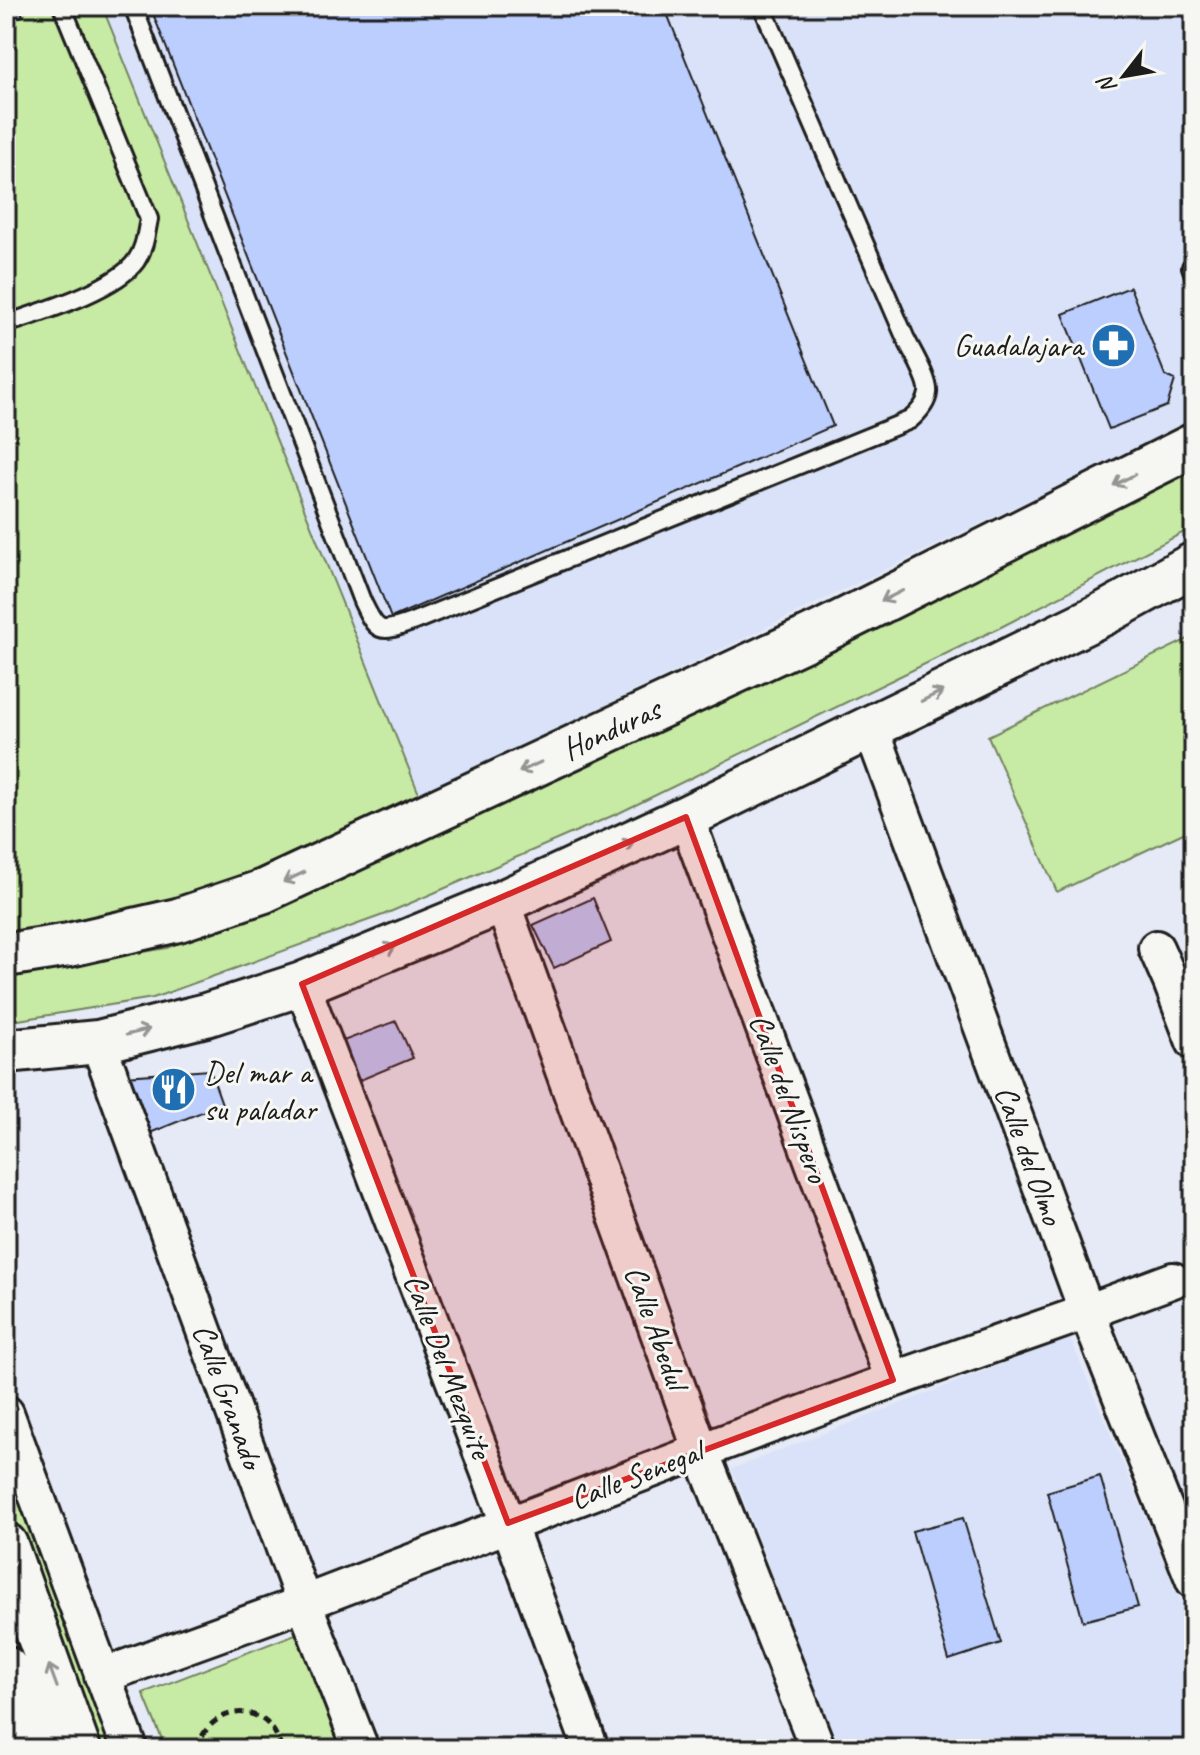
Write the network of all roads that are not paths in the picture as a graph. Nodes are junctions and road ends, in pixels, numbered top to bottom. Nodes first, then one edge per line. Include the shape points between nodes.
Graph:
1 (62, 6) edge
2 (133, 6) edge
3 (762, 6) edge
4 (6, 324) edge
5 (1194, 445) edge
6 (1194, 564) edge
7 (870, 725) junction
8 (686, 817) junction
9 (502, 902) junction
10 (1156, 948) dead end
11 (6, 955) edge
12 (1183, 976) edge
13 (302, 984) junction
14 (98, 1042) junction
15 (1194, 1042) edge
16 (6, 1051) edge
17 (1173, 1280) dead end
18 (1087, 1312) junction
19 (893, 1380) junction
20 (6, 1413) edge
21 (701, 1451) junction
22 (508, 1523) junction
23 (6, 1545) edge
24 (1194, 1581) edge
25 (304, 1603) junction
26 (6, 1668) edge
27 (102, 1676) junction
28 (35, 1749) edge
29 (79, 1749) edge
30 (130, 1749) edge
31 (361, 1749) edge
32 (591, 1749) edge
33 (818, 1749) edge

1 - 4 lane via 149,219 135,263 115,279
2 - 3 lane via 362,601 379,629 427,616 910,420 922,409 928,385
5 -> 11 street, Honduras via 823,631 264,891 178,920
7 -> 6 street via 1107,612
7 - 8 street
7 - 18 street, Calle del Olmo
9 -> 8 street
8 - 19 street, Calle del Nispero
13 -> 9 street
9 - 21 street, Calle Abedul
10 - 12 street
12 - 15 street
14 -> 13 street
13 - 22 street, Calle Del Mezquite
14 - 16 street
14 - 25 street, Calle Granado
17 - 18 street, Calle Senegal
18 - 19 street, Calle Senegal
18 - 24 street, Calle del Olmo
19 - 21 street, Calle Senegal
20 - 27 street
21 - 22 street, Calle Senegal
21 - 33 street, Calle Abedul
22 - 25 street, Calle Senegal
22 - 32 street, Calle Del Mezquite
29 -> 23 street
25 - 27 street, Calle Senegal
25 - 31 street, Calle Granado
26 - 28 street
27 - 30 street

